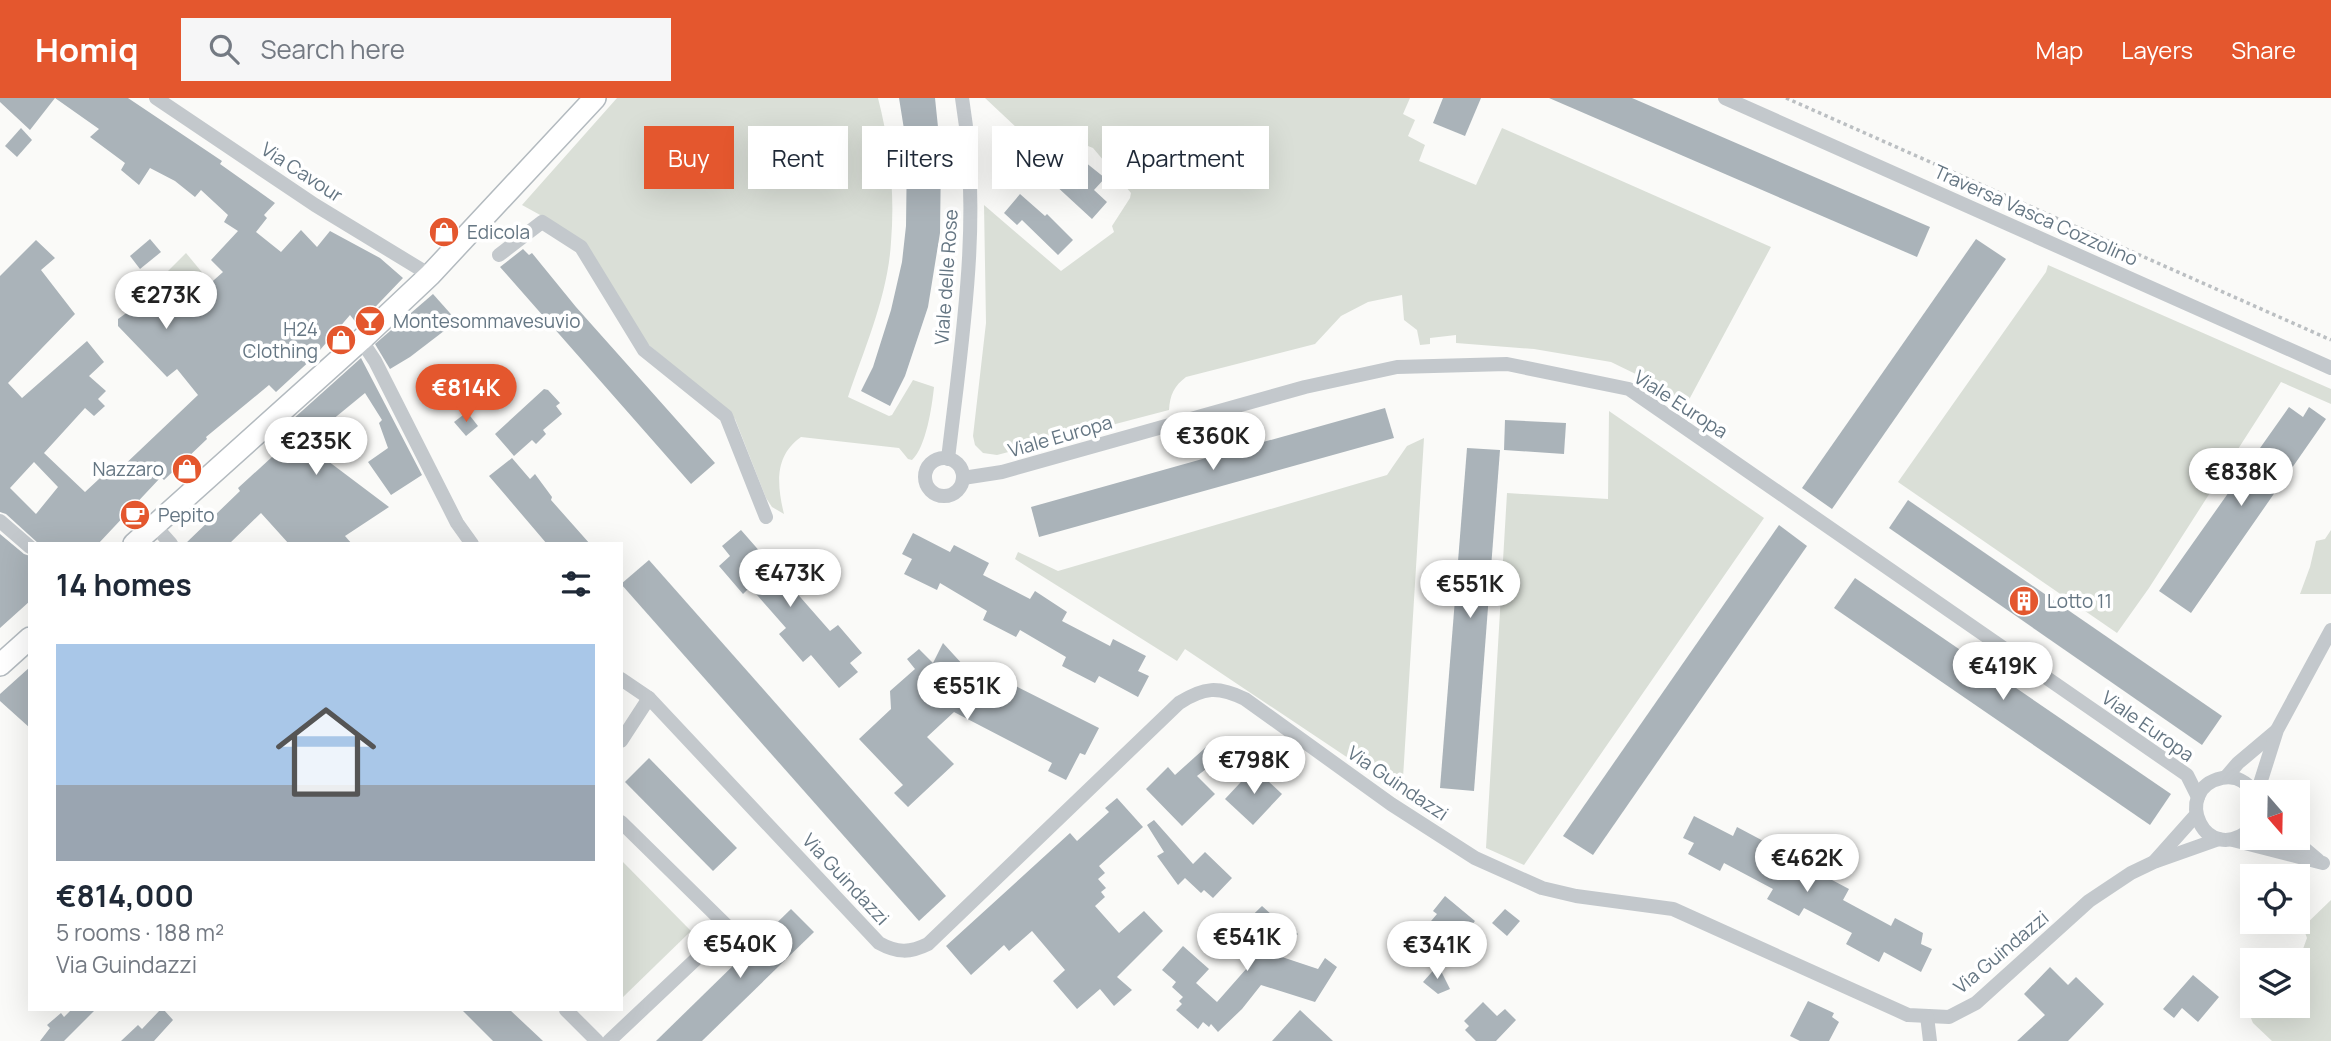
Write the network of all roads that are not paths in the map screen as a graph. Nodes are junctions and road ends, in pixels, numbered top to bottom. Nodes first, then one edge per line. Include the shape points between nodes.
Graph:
1 (156, 98) edge
2 (595, 98) edge
3 (962, 98) edge
4 (1725, 98) edge
5 (499, 256) dead end
6 (430, 275) junction
7 (361, 340) junction
8 (2331, 368) edge
9 (948, 459) junction
10 (963, 478) junction
11 (766, 517) dead end
12 (0, 521) edge
13 (155, 526) junction
14 (136, 542) edge
15 (169, 542) edge
16 (471, 542) edge
17 (28, 545) edge
18 (2331, 631) edge
19 (28, 640) edge
20 (0, 666) edge
21 (623, 680) edge
22 (649, 698) junction
23 (2277, 730) junction
24 (623, 738) edge
25 (2187, 775) junction
26 (2220, 778) junction
27 (2240, 780) edge
28 (2260, 780) edge
29 (2198, 797) junction
30 (2196, 815) junction
31 (623, 824) edge
32 (2240, 837) edge
33 (2226, 840) junction
34 (2307, 850) edge
35 (2154, 862) junction
36 (2327, 866) edge
37 (567, 1011) edge
38 (1927, 1016) junction
39 (597, 1041) edge
40 (609, 1041) edge
41 (1930, 1041) edge

1 - 6 street, Via Cavour via 315,205
2 - 6 main road
3 - 9 street, Viale delle Rose via 969,157 970,240
4 - 8 street, Traversa Vasca Cozzolino
5 - 11 street via 542,222 581,247 645,350 726,416
6 - 7 main road
7 - 13 main road
7 - 16 street
9 - 10 street via 959,466
9 - 10 street via 929,466 925,478 930,491 951,495
10 - 25 street, Viale Europa via 1002,472 1304,387 1397,367 1507,364 1629,389
12 - 17 street
13 - 14 main road
13 - 15 street
18 - 23 street
19 - 20 main road
21 - 22 street, Via Guindazzi
22 - 24 street
22 - 38 street, Via Guindazzi via 879,943 891,949 916,949 928,943 1179,703 1211,689 1245,699 1475,858 1542,888 1673,909 1908,1015
23 - 26 street
23 - 28 street
25 - 26 street
25 - 29 street, Viale Europa
26 - 27 street
26 - 29 street via 2204,786
29 - 30 street
30 - 33 street via 2204,831
30 - 35 street
31 - 40 street via 729,928
32 - 33 street, Via Guindazzi
33 - 35 street, Via Guindazzi
33 - 36 street
34 - 36 street
35 - 38 street, Via Guindazzi via 2090,901 1976,1003 1949,1017
37 - 39 street
38 - 41 street

